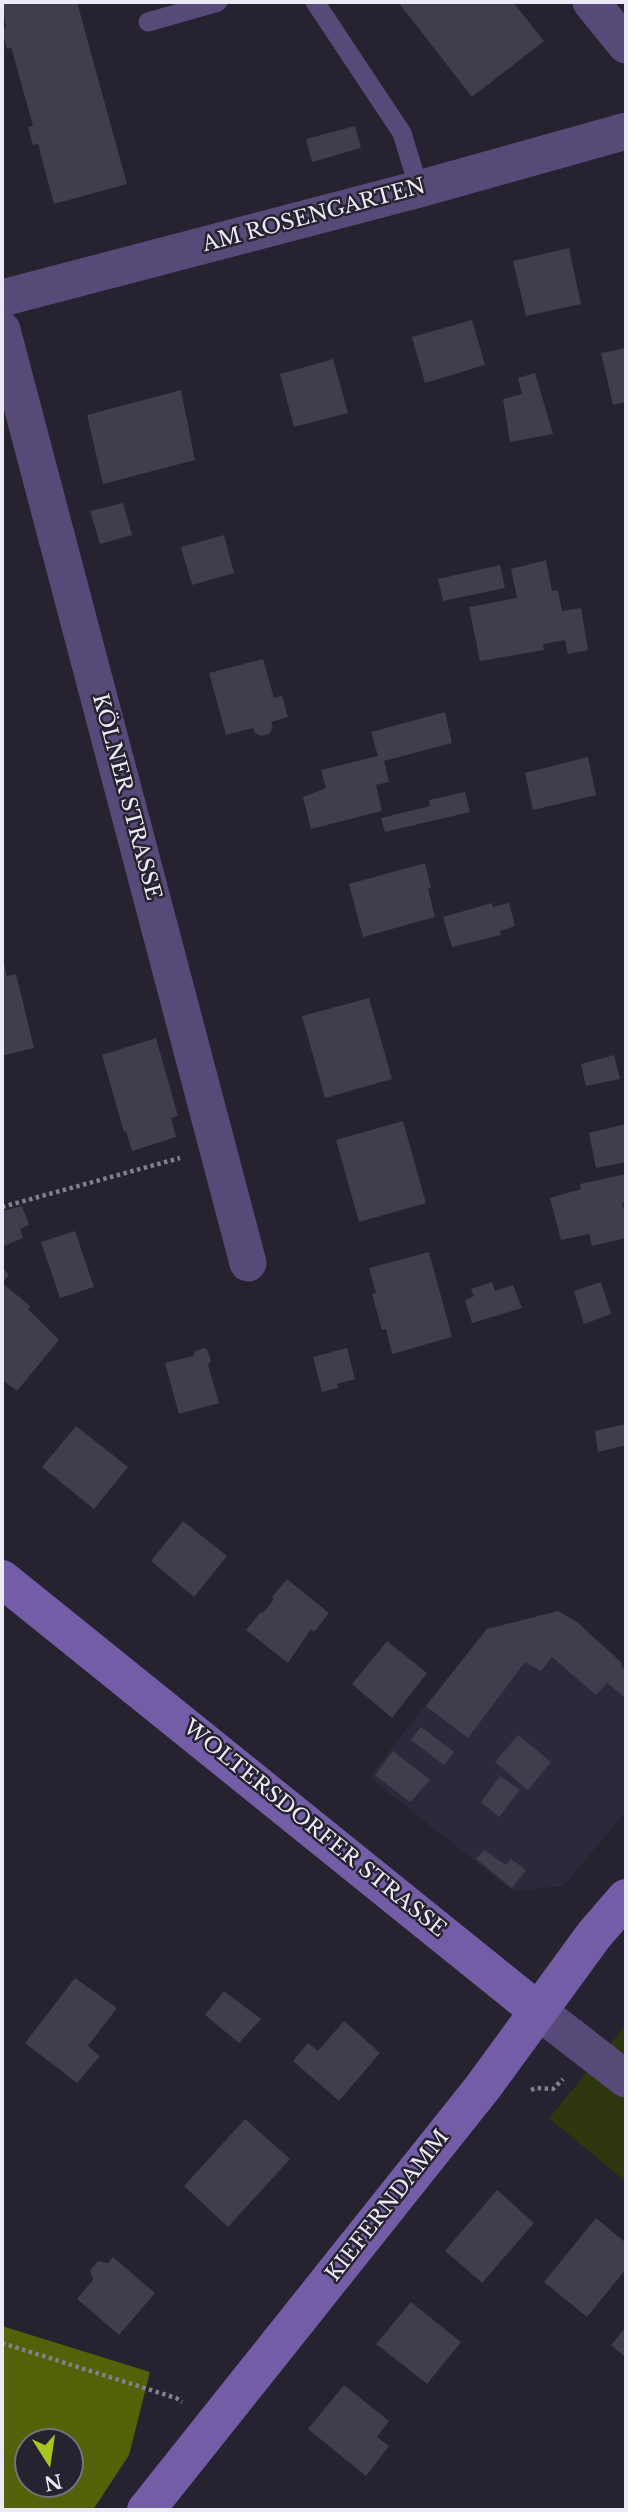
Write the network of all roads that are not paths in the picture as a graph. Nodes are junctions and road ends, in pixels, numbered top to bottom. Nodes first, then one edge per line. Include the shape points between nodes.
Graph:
1 (218, 2) edge
2 (315, 2) edge
3 (591, 2) edge
4 (148, 22) dead end
5 (626, 45) edge
6 (626, 131) edge
7 (419, 189) junction
8 (2, 299) edge
9 (2, 330) edge
10 (248, 1263) dead end
11 (2, 1578) edge
12 (626, 1898) edge
13 (538, 2011) junction
14 (626, 2079) edge
15 (146, 2510) edge

1 - 4 lane
2 - 7 lane via 402,133
3 - 5 street
6 - 7 street, AM ROSENGARTEN
7 - 8 street, AM ROSENGARTEN
9 - 10 street, KÖLNER STRASSE
11 - 13 street, WOLTERSDORFER STRASSE
12 - 13 street, KIEFERNDAMM
13 - 14 street, WOLTERSDORFER STRASSE
13 - 15 street, KIEFERNDAMM via 483,2087

